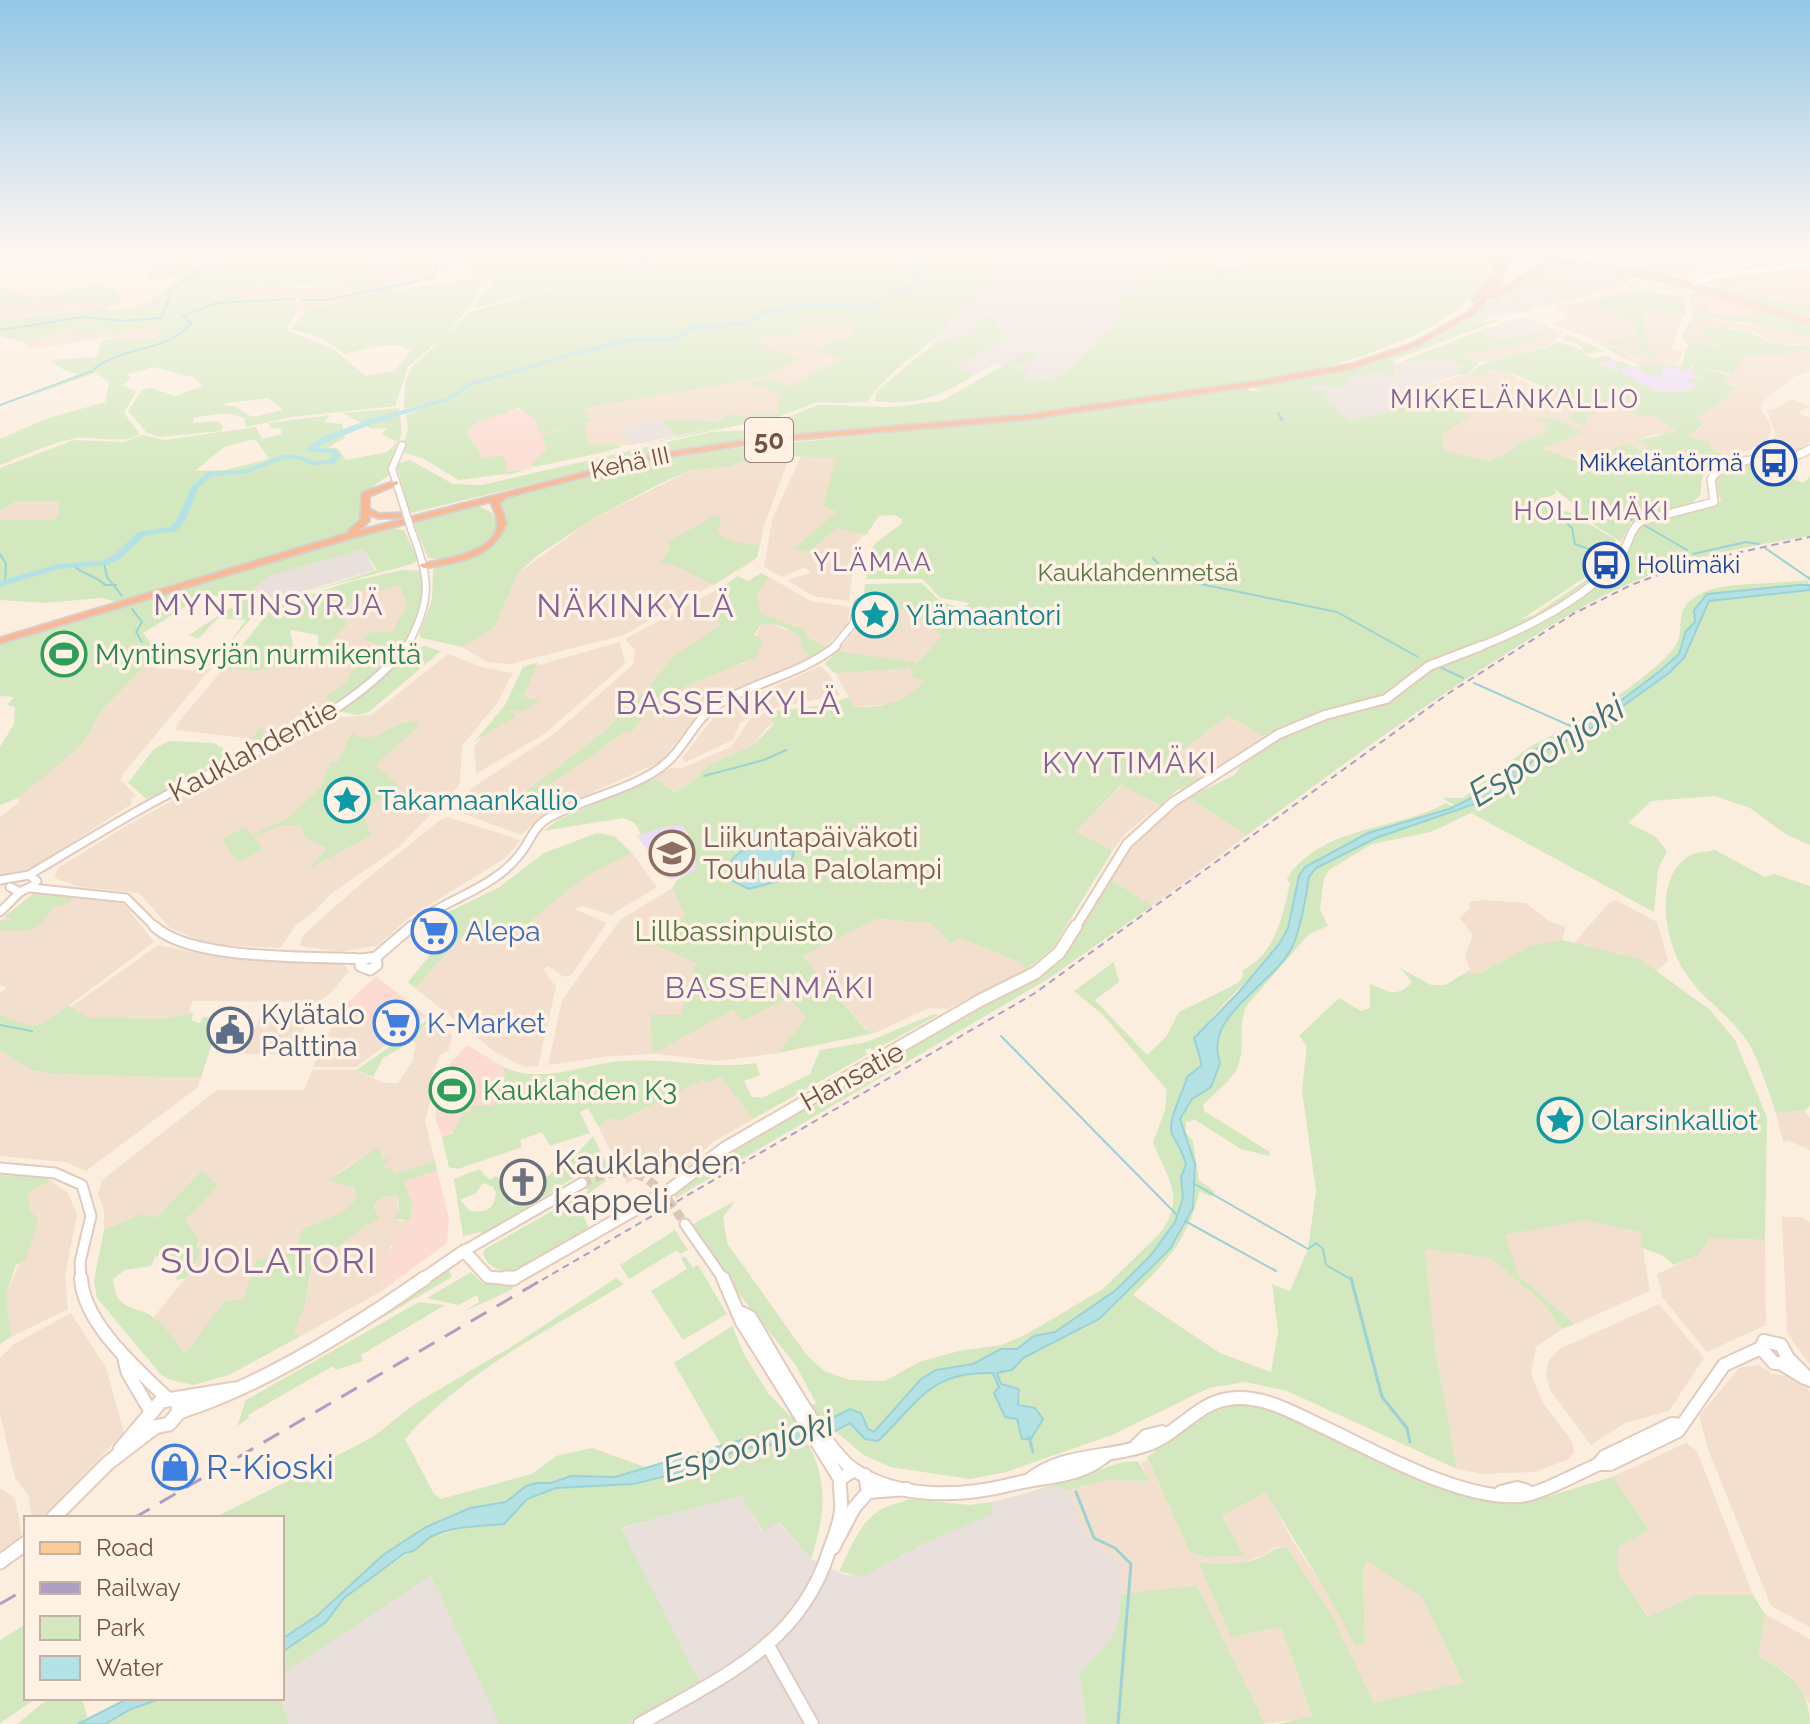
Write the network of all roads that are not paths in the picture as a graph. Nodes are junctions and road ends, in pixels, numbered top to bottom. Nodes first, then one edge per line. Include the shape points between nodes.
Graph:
1 (1435, 328) edge
2 (1448, 328) edge
3 (1280, 380) junction
4 (402, 445) dead end
5 (1810, 449) edge
6 (396, 483) junction
7 (516, 490) junction
8 (473, 502) junction
9 (453, 507) junction
10 (365, 510) junction
11 (496, 511) junction
12 (332, 541) junction
13 (424, 565) junction
14 (858, 603) dead end
15 (0, 641) edge
16 (17, 878) junction
17 (33, 881) junction
18 (0, 882) edge
19 (15, 890) junction
20 (0, 910) edge
21 (0, 1168) edge
22 (582, 1183) tunnel mouth
23 (685, 1224) tunnel mouth
24 (464, 1251) junction
25 (1764, 1353) junction
26 (124, 1357) junction
27 (1785, 1361) junction
28 (1810, 1381) edge
29 (175, 1404) junction
30 (152, 1419) junction
31 (829, 1447) junction
32 (860, 1473) junction
33 (840, 1479) junction
34 (912, 1488) junction
35 (842, 1497) junction
36 (863, 1497) junction
37 (55, 1516) edge
38 (24, 1544) edge
39 (0, 1562) edge
40 (825, 1563) junction
41 (767, 1644) junction
42 (640, 1724) edge
43 (812, 1724) edge

1 - 3 highway, Kehä III / 50 via 1378,354
2 - 3 highway, Kehä III / 50 via 1398,352
3 - 7 highway, Kehä III / 50 via 1002,420 708,448
4 - 6 street via 392,468
5 - 24 main road, Hansatie via 1792,460 1723,465 1711,479 1716,499 1711,505 1641,521 1632,528 1621,558 1572,598 1506,637 1429,666 1386,699 1279,734 1159,813 1127,844 1059,953 1035,973 725,1148 671,1189 520,1276 488,1277
6 - 10 highway via 368,492
6 - 13 street, Kauklahdentie, bridge
7 - 8 highway, Kehä III / 50
7 - 11 highway via 497,499
8 - 9 highway, Kehä III / 50
8 - 10 highway via 392,517
9 - 11 highway via 482,504
9 - 12 highway, Kehä III / 50
10 - 12 highway via 359,528
11 - 13 highway via 502,523 498,536 484,548
12 - 15 highway, Kehä III / 50
13 - 17 street, Kauklahdentie via 428,595 418,629 396,660 364,689 144,807 64,855
14 - 17 street via 855,623 822,658 712,708 678,753 658,769 547,818 501,872 422,917 376,957 377,965 370,970 360,966 363,959 202,949 157,930 133,901
16 - 17 street
16 - 18 street
16 - 19 street
17 - 19 street
18 - 19 street
19 - 20 street
21 - 26 street via 55,1173 82,1185 91,1216 79,1287 87,1307
22 - 24 street
23 - 31 street via 742,1313 742,1322
24 - 29 main road via 392,1301 223,1398
25 - 27 street
25 - 27 street via 1764,1341 1772,1340 1785,1348
25 - 34 street via 1735,1360 1715,1375 1670,1436 1610,1464 1512,1497 1438,1480 1275,1404 1230,1398 1162,1432 1150,1444 1039,1482 974,1494
26 - 29 street
26 - 30 street
27 - 28 street
29 - 30 main road
29 - 30 main road via 169,1424
30 - 37 main road
31 - 32 street
31 - 33 street
32 - 33 street
32 - 34 street
32 - 36 street
33 - 35 street
34 - 36 street
35 - 36 street
35 - 40 street
36 - 40 street
38 - 39 main road
40 - 41 street via 805,1607
41 - 42 street
41 - 43 street

